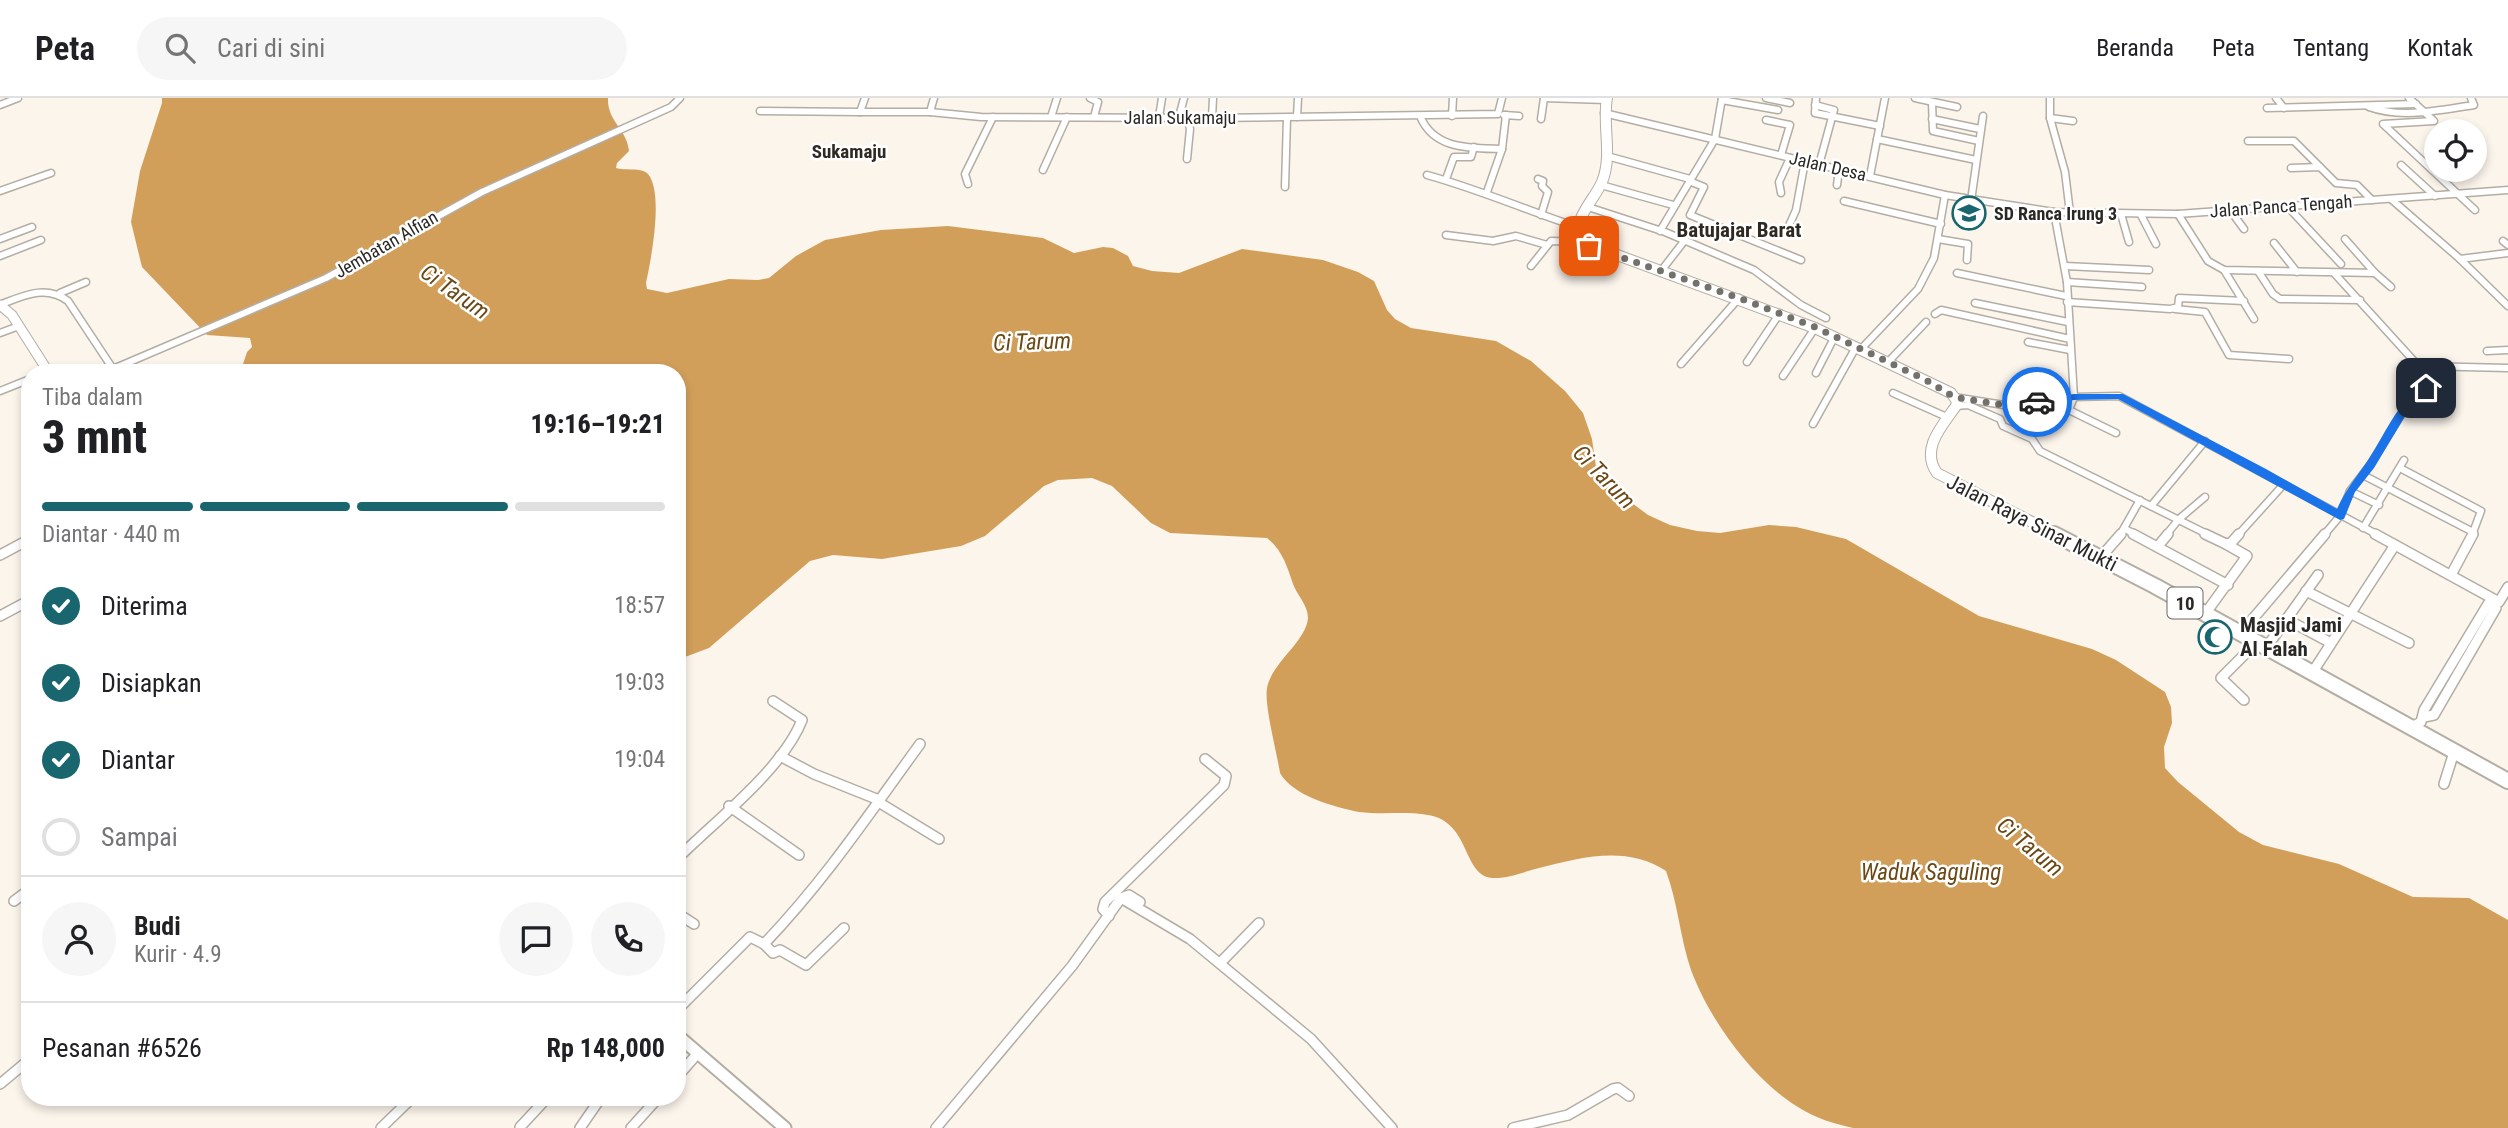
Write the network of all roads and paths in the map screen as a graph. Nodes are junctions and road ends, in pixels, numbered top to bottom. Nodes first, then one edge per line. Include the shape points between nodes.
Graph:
1 (18, 98) edge
2 (680, 98) edge
3 (865, 98) edge
4 (934, 98) edge
5 (1057, 98) edge
6 (1090, 98) edge
7 (1163, 98) edge
8 (1184, 98) edge
9 (1213, 98) edge
10 (1298, 98) edge
11 (1453, 98) edge
12 (1502, 98) edge
13 (1544, 98) edge
14 (1766, 98) edge
15 (1885, 98) edge
16 (1915, 98) edge
17 (2050, 98) edge
18 (2276, 98) edge
19 (2306, 98) edge
20 (2409, 98) edge
21 (2471, 98) edge
22 (1606, 99) edge
23 (1722, 99) edge
24 (1816, 102) edge
25 (1932, 102) junction
26 (1790, 103) dead end
27 (2416, 104) junction
28 (0, 105) edge
29 (2367, 106) junction
30 (1957, 107) dead end
31 (2267, 108) dead end
32 (2284, 108) junction
33 (2314, 108) junction
34 (1778, 110) dead end
35 (760, 111) dead end
36 (2426, 111) junction
37 (860, 112) junction
38 (930, 112) junction
39 (1604, 113) junction
40 (1497, 114) junction
41 (1506, 115) junction
42 (1420, 116) junction
43 (1451, 116) junction
44 (1519, 116) dead end
45 (1983, 116) dead end
46 (993, 117) junction
47 (1051, 117) junction
48 (1067, 117) junction
49 (1094, 117) junction
50 (1159, 117) junction
51 (1179, 117) junction
52 (1187, 117) junction
53 (1297, 117) junction
54 (1833, 117) junction
55 (2377, 117) dead end
56 (1212, 118) junction
57 (1287, 118) junction
58 (1541, 118) dead end
59 (2050, 118) junction
60 (1932, 119) junction
61 (1766, 120) dead end
62 (2073, 121) dead end
63 (1880, 126) junction
64 (1980, 129) junction
65 (1715, 139) junction
66 (1877, 139) junction
67 (1979, 141) junction
68 (2248, 141) dead end
69 (1474, 147) junction
70 (1502, 149) junction
71 (1782, 155) junction
72 (1607, 156) junction
73 (1790, 158) junction
74 (1187, 159) dead end
75 (1976, 160) junction
76 (1805, 161) junction
77 (2401, 164) dead end
78 (1819, 165) junction
79 (2320, 167) junction
80 (2291, 168) dead end
81 (1839, 169) junction
82 (1043, 170) dead end
83 (51, 173) dead end
84 (1427, 175) dead end
85 (1870, 176) junction
86 (1446, 179) junction
87 (1538, 179) dead end
88 (1689, 180) junction
89 (968, 184) dead end
90 (1601, 184) junction
91 (1837, 185) dead end
92 (1284, 187) dead end
93 (1685, 188) junction
94 (2508, 190) edge
95 (0, 191) edge
96 (1487, 192) junction
97 (1781, 192) dead end
98 (1701, 193) junction
99 (2457, 194) junction
100 (1945, 195) junction
101 (2435, 195) junction
102 (2391, 199) junction
103 (2372, 200) junction
104 (1844, 201) dead end
105 (1971, 201) junction
106 (1673, 205) junction
107 (2287, 206) junction
108 (1588, 207) junction
109 (2230, 210) junction
110 (2475, 210) dead end
111 (2054, 212) junction
112 (2070, 213) junction
113 (2121, 214) junction
114 (2178, 214) junction
115 (1541, 215) junction
116 (2141, 215) junction
117 (1941, 224) junction
118 (32, 227) dead end
119 (1577, 227) junction
120 (2244, 229) dead end
121 (1787, 230) dead end
122 (1660, 231) junction
123 (1446, 235) dead end
124 (0, 239) edge
125 (1938, 239) junction
126 (2345, 239) dead end
127 (41, 240) dead end
128 (1685, 240) junction
129 (2129, 242) dead end
130 (1582, 243) junction
131 (2156, 243) dead end
132 (2274, 243) dead end
133 (1547, 245) junction
134 (2508, 253) edge
135 (0, 256) edge
136 (1801, 260) dead end
137 (1967, 260) dead end
138 (2460, 260) junction
139 (2341, 264) dead end
140 (1531, 266) dead end
141 (2065, 266) junction
142 (2149, 270) dead end
143 (2224, 270) junction
144 (1661, 271) junction
145 (2258, 271) junction
146 (2297, 272) junction
147 (1957, 273) dead end
148 (2334, 273) junction
149 (2375, 273) junction
150 (86, 282) dead end
151 (2067, 282) junction
152 (2391, 287) dead end
153 (2143, 288) dead end
154 (60, 293) junction
155 (1739, 298) junction
156 (2066, 299) junction
157 (2360, 300) junction
158 (2244, 301) junction
159 (1975, 303) dead end
160 (1, 305) edge
161 (2508, 306) edge
162 (2175, 309) junction
163 (1780, 313) junction
164 (1935, 314) dead end
165 (1826, 318) dead end
166 (2254, 319) dead end
167 (1926, 322) dead end
168 (2068, 322) junction
169 (19, 326) junction
170 (1815, 327) junction
171 (0, 333) edge
172 (1835, 336) junction
173 (2070, 339) junction
174 (2028, 342) dead end
175 (1859, 348) junction
176 (2070, 350) junction
177 (2487, 351) dead end
178 (2508, 351) edge
179 (2289, 359) dead end
180 (1889, 361) junction
181 (1747, 362) dead end
182 (42, 364) edge
183 (110, 364) edge
184 (122, 364) edge
185 (1681, 364) dead end
186 (2421, 366) junction
187 (2508, 368) edge
188 (1816, 373) dead end
189 (1783, 376) dead end
190 (21, 383) edge
191 (0, 391) edge
192 (1894, 393) dead end
193 (2074, 397) junction
194 (1955, 401) junction
195 (1949, 418) junction
196 (1813, 424) dead end
197 (2116, 433) dead end
198 (2205, 441) junction
199 (2363, 475) junction
200 (2284, 484) junction
201 (2388, 488) junction
202 (2350, 491) junction
203 (2205, 497) dead end
204 (2140, 500) junction
205 (2379, 505) junction
206 (2151, 506) junction
207 (2340, 516) junction
208 (2179, 519) junction
209 (2363, 528) junction
210 (2125, 529) junction
211 (2473, 532) junction
212 (21, 544) edge
213 (2226, 544) junction
214 (2159, 545) junction
215 (2395, 545) junction
216 (0, 555) edge
217 (2100, 559) junction
218 (2318, 575) dead end
219 (2451, 575) junction
220 (2228, 585) junction
221 (2508, 587) edge
222 (2306, 591) junction
223 (21, 605) edge
224 (2350, 613) junction
225 (2205, 614) junction
226 (0, 617) edge
227 (2286, 619) junction
228 (2240, 634) junction
229 (2331, 643) junction
230 (2409, 643) dead end
231 (2261, 646) junction
232 (2455, 658) junction
233 (2465, 663) junction
234 (2312, 673) junction
235 (2244, 700) dead end
236 (773, 701) dead end
237 (2424, 714) junction
238 (2411, 728) junction
239 (920, 744) dead end
240 (2454, 752) junction
241 (780, 756) junction
242 (1205, 759) dead end
243 (2508, 781) edge
244 (2444, 784) dead end
245 (880, 802) junction
246 (729, 806) junction
247 (939, 839) dead end
248 (686, 850) edge
249 (799, 855) dead end
250 (21, 896) edge
251 (1121, 898) junction
252 (14, 901) dead end
253 (1140, 902) dead end
254 (1109, 916) junction
255 (686, 919) edge
256 (1259, 923) dead end
257 (694, 924) dead end
258 (844, 928) dead end
259 (764, 944) junction
260 (1220, 963) junction
261 (686, 1001) edge
262 (686, 1043) edge
263 (698, 1053) junction
264 (21, 1066) edge
265 (686, 1067) edge
266 (0, 1084) edge
267 (1629, 1096) dead end
268 (404, 1106) edge
269 (540, 1106) edge
270 (595, 1106) edge
271 (651, 1106) edge
272 (520, 1127) edge
273 (381, 1128) edge
274 (580, 1128) edge
275 (631, 1128) edge
276 (785, 1128) edge
277 (936, 1128) edge
278 (1392, 1128) edge
279 (1513, 1128) edge

1 - 28 street
2 - 184 street, Jembatan Alfian via 674,105 482,191 326,278
3 - 37 street
4 - 38 street
5 - 47 street
6 - 49 street via 1098,102
7 - 50 street
8 - 51 street
9 - 56 street
10 - 53 street
11 - 43 street
12 - 40 street
13 - 22 street
13 - 58 street
14 - 26 street
15 - 63 street
16 - 25 street
17 - 59 street
18 - 32 street
19 - 33 street
20 - 27 street
21 - 36 street via 2474,105
22 - 39 highway
23 - 34 street
23 - 65 street
24 - 54 street via 1833,108
25 - 30 street
25 - 60 street
27 - 29 street
27 - 36 street
29 - 33 street
29 - 36 street via 2380,112
29 - 55 street
31 - 32 street
32 - 33 street
35 - 37 street, Jalan Sukamaju
36 - 99 street via 2434,121 2383,123
37 - 38 street, Jalan Sukamaju
38 - 46 street, Jalan Sukamaju
39 - 65 street, Jalan Desa
39 - 72 highway
40 - 41 street, Jalan Sukamaju
40 - 43 street, Jalan Sukamaju
41 - 44 street, Jalan Sukamaju
41 - 70 street
42 - 43 street, Jalan Sukamaju
42 - 53 street, Jalan Sukamaju
42 - 69 street via 1422,126 1443,144
45 - 64 street
46 - 47 street, Jalan Sukamaju
46 - 89 street via 965,174
47 - 48 street, Jalan Sukamaju
48 - 49 street, Jalan Sukamaju
48 - 82 street
49 - 50 street, Jalan Sukamaju
50 - 51 street, Jalan Sukamaju
51 - 52 street, Jalan Sukamaju
52 - 56 street, Jalan Sukamaju
52 - 74 street
53 - 57 street, Jalan Sukamaju
54 - 63 street
54 - 78 street
56 - 57 street, Jalan Sukamaju
57 - 92 street
59 - 62 street
59 - 112 street via 2065,172
60 - 64 street
60 - 67 street via 1933,131
61 - 71 street via 1790,125
63 - 66 street
64 - 67 street
65 - 71 street, Jalan Desa
65 - 88 street
66 - 75 street
66 - 85 street
67 - 75 street
68 - 79 street via 2294,141
69 - 70 street
69 - 86 street via 1471,157 1454,157
70 - 96 street
71 - 73 street, Jalan Desa
72 - 88 street
72 - 90 highway
73 - 76 street, Jalan Desa
73 - 97 street via 1779,182
75 - 105 street
76 - 78 street, Jalan Desa
76 - 121 street via 1796,210
77 - 101 street
78 - 81 street, Jalan Desa
79 - 80 street
79 - 103 street via 2336,184 2357,185
81 - 85 street, Jalan Desa
81 - 91 street
83 - 95 street
84 - 86 street
85 - 100 street, Jalan Desa
86 - 96 street
87 - 115 street via 1548,192
88 - 93 street
88 - 98 street via 1703,186
90 - 106 street
90 - 108 highway
93 - 98 street
93 - 106 street
94 - 99 street, Jalan Panca Tengah
96 - 115 street
98 - 136 street via 1690,215
99 - 101 street, Jalan Panca Tengah
99 - 110 street
100 - 105 street, Jalan Desa
100 - 117 street
101 - 102 street, Jalan Panca Tengah
102 - 103 street, Jalan Panca Tengah
102 - 138 street
103 - 107 street, Jalan Panca Tengah
104 - 117 street
105 - 111 street, Jalan Desa
106 - 122 street
107 - 109 street, Jalan Panca Tengah
107 - 139 street
108 - 119 highway
108 - 122 street
109 - 114 street, Jalan Panca Tengah
109 - 120 street
111 - 112 street, Jalan Panca Tengah
111 - 141 street
112 - 113 street, Jalan Panca Tengah
113 - 116 street, Jalan Panca Tengah
113 - 129 street
114 - 116 street, Jalan Panca Tengah
114 - 143 street via 2208,261
115 - 119 street
116 - 131 street
117 - 125 street
118 - 124 street
119 - 130 highway
122 - 128 street
123 - 133 street via 1506,242 1516,236
125 - 137 street via 1968,244
125 - 175 street via 1918,289
126 - 149 street
127 - 135 street
128 - 144 street
128 - 165 street via 1754,270
130 - 133 street via 1551,241
130 - 144 highway
132 - 146 street
133 - 140 street
134 - 138 street
138 - 161 street
141 - 142 street
141 - 151 street
143 - 145 street
143 - 158 street
144 - 155 highway
145 - 146 street
145 - 157 street via 2280,299
146 - 148 street
147 - 156 street
148 - 149 street
148 - 157 street
149 - 152 street
150 - 154 street
151 - 153 street
151 - 156 street
154 - 160 street via 40,291
154 - 183 street, Jembatan Alfian
155 - 163 highway
155 - 185 street
156 - 162 street
156 - 168 street
157 - 186 street
158 - 162 street via 2179,298
158 - 166 street
159 - 168 street
160 - 169 main road
162 - 179 street via 2205,312 2229,355
163 - 170 highway
163 - 181 street
164 - 173 street via 1941,310
167 - 180 street
168 - 173 street
169 - 171 street
169 - 182 main road
170 - 172 highway
170 - 189 street
172 - 175 highway
172 - 188 street
173 - 176 street
174 - 176 street
175 - 180 highway
175 - 196 street
176 - 193 street
177 - 178 street
180 - 194 highway
186 - 187 street
186 - 199 street via 2434,385 2404,410
190 - 191 street
192 - 195 street
193 - 194 street via 2010,406
193 - 197 street via 2070,411
193 - 198 street via 2119,396
194 - 195 highway, Jalan Raya Sinar Mukti / 10
194 - 204 street via 2000,419 2003,426 2034,440 2040,451
195 - 217 highway, Jalan Raya Sinar Mukti / 10 via 1928,453 1933,470
198 - 200 street
198 - 206 street
199 - 201 street
199 - 202 street
200 - 207 street
200 - 213 street
201 - 205 street
201 - 211 street
201 - 211 street via 2402,464 2481,511
202 - 205 street
202 - 207 street
203 - 208 street
204 - 206 street
204 - 210 street
205 - 209 street
206 - 208 street
207 - 209 street
207 - 228 street
208 - 213 street
208 - 214 street
209 - 215 street
210 - 214 street
210 - 217 street
211 - 219 street
212 - 216 street
213 - 220 street via 2247,556
214 - 220 street
215 - 219 street
215 - 224 street
217 - 225 highway, Jalan Raya Sinar Mukti / 10
218 - 222 street
219 - 221 street via 2499,602
220 - 225 street
222 - 224 street
222 - 227 street
223 - 226 street
224 - 229 street
224 - 230 street
225 - 228 highway, Jalan Raya Sinar Mukti / 10
227 - 229 street
227 - 231 street
228 - 231 highway, Jalan Raya Sinar Mukti / 10
229 - 234 street
231 - 234 highway, Jalan Raya Sinar Mukti / 10
231 - 235 street via 2231,663 2221,678
232 - 233 street
232 - 233 street via 2491,604 2496,608
232 - 237 street
233 - 237 street via 2434,715
234 - 238 highway, Jalan Raya Sinar Mukti / 10
236 - 241 street via 803,722
237 - 238 street
238 - 240 highway, Jalan Raya Sinar Mukti / 10
239 - 245 street
240 - 243 highway, Jalan Raya Sinar Mukti / 10
240 - 244 street
241 - 245 street
241 - 246 street
242 - 254 street via 1226,776 1224,785 1105,902 1103,909
245 - 247 street
245 - 259 street via 838,861
246 - 248 street
246 - 249 street
250 - 252 street
251 - 253 street via 1129,895
251 - 254 street
251 - 260 street via 1190,939
254 - 277 street
255 - 257 street
256 - 260 street
258 - 259 street via 806,965 780,950 773,953
259 - 261 street via 750,937
260 - 278 street via 1328,1055
262 - 263 main road
263 - 265 street
263 - 276 main road
264 - 266 street
267 - 279 street via 1613,1089 1568,1115
268 - 273 street
269 - 272 street
270 - 274 street
271 - 275 street

